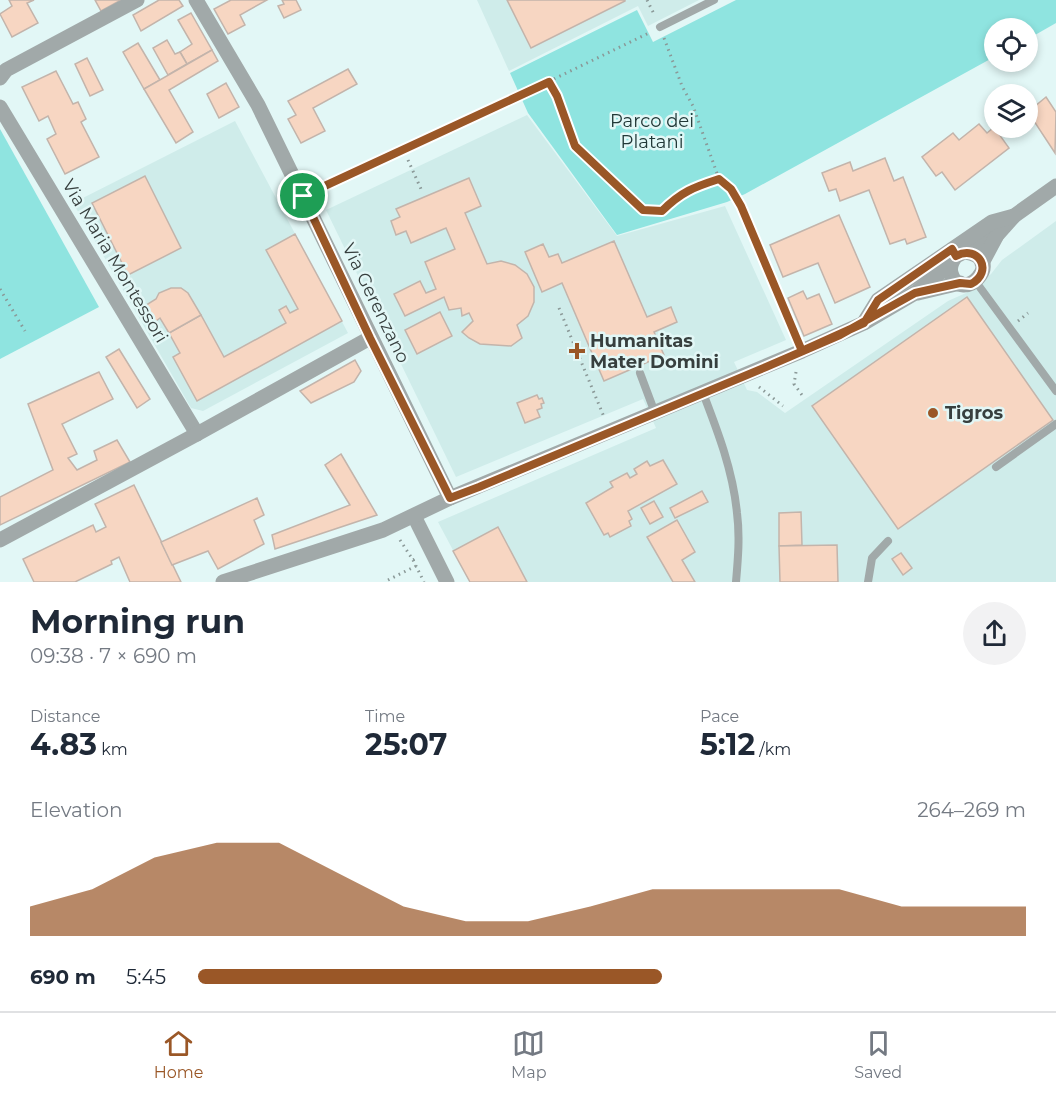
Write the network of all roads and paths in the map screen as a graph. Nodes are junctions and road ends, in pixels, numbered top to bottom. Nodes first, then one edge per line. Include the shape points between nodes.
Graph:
1 (138, 0) edge
2 (196, 0) edge
3 (714, 0) edge
4 (660, 27) junction
5 (0, 78) edge
6 (549, 82) junction
7 (517, 97) joint
8 (0, 107) edge
9 (404, 150) junction
10 (719, 179) junction
11 (1056, 186) edge
12 (421, 189) dead end
13 (303, 196) junction
14 (741, 206) joint
15 (1014, 216) junction
16 (997, 235) junction
17 (956, 256) junction
18 (982, 263) junction
19 (976, 282) junction
20 (960, 283) junction
21 (0, 289) edge
22 (915, 293) junction
23 (559, 308) dead end
24 (864, 323) junction
25 (25, 331) dead end
26 (370, 338) junction
27 (802, 351) junction
28 (798, 369) dead end
29 (639, 373) dead end
30 (1056, 391) edge
31 (703, 393) junction
32 (802, 395) dead end
33 (656, 413) junction
34 (1056, 424) edge
35 (610, 432) junction
36 (197, 434) junction
37 (996, 467) dead end
38 (450, 498) junction
39 (414, 516) junction
40 (0, 540) edge
41 (888, 542) dead end
42 (413, 560) dead end
43 (416, 566) junction
44 (388, 580) dead end
45 (223, 582) edge
46 (424, 582) edge
47 (447, 582) edge
48 (736, 582) edge
49 (868, 582) edge

1 - 5 street via 6,70
2 - 13 street, Via Gerenzano via 258,105
3 - 4 lane
4 - 6 path
4 - 10 path
6 - 7 path
6 - 10 path via 575,146 643,210 662,211 678,195
7 - 9 lane
8 - 36 street, Via Maria Montessori
9 - 12 path
9 - 13 lane
10 - 14 path
11 - 15 street
13 - 26 street, Via Gerenzano
14 - 27 lane
15 - 16 street
15 - 17 street via 992,222
16 - 17 street
16 - 18 street
17 - 18 street via 976,255
17 - 20 street via 952,276
17 - 22 street
17 - 24 street via 878,300
18 - 19 street via 982,274
19 - 20 street
19 - 30 lane
20 - 22 street
21 - 25 path
22 - 24 street
23 - 35 path
24 - 27 street
26 - 36 street
26 - 38 street, Via Gerenzano
27 - 31 street
28 - 32 path via 794,384
29 - 33 lane
31 - 33 street
31 - 48 lane via 734,487 738,529
33 - 35 street
34 - 37 lane
35 - 38 street
36 - 40 street
38 - 39 street
39 - 45 street via 383,530
39 - 47 street
41 - 49 lane via 872,558
42 - 43 path
43 - 44 path
43 - 46 path

